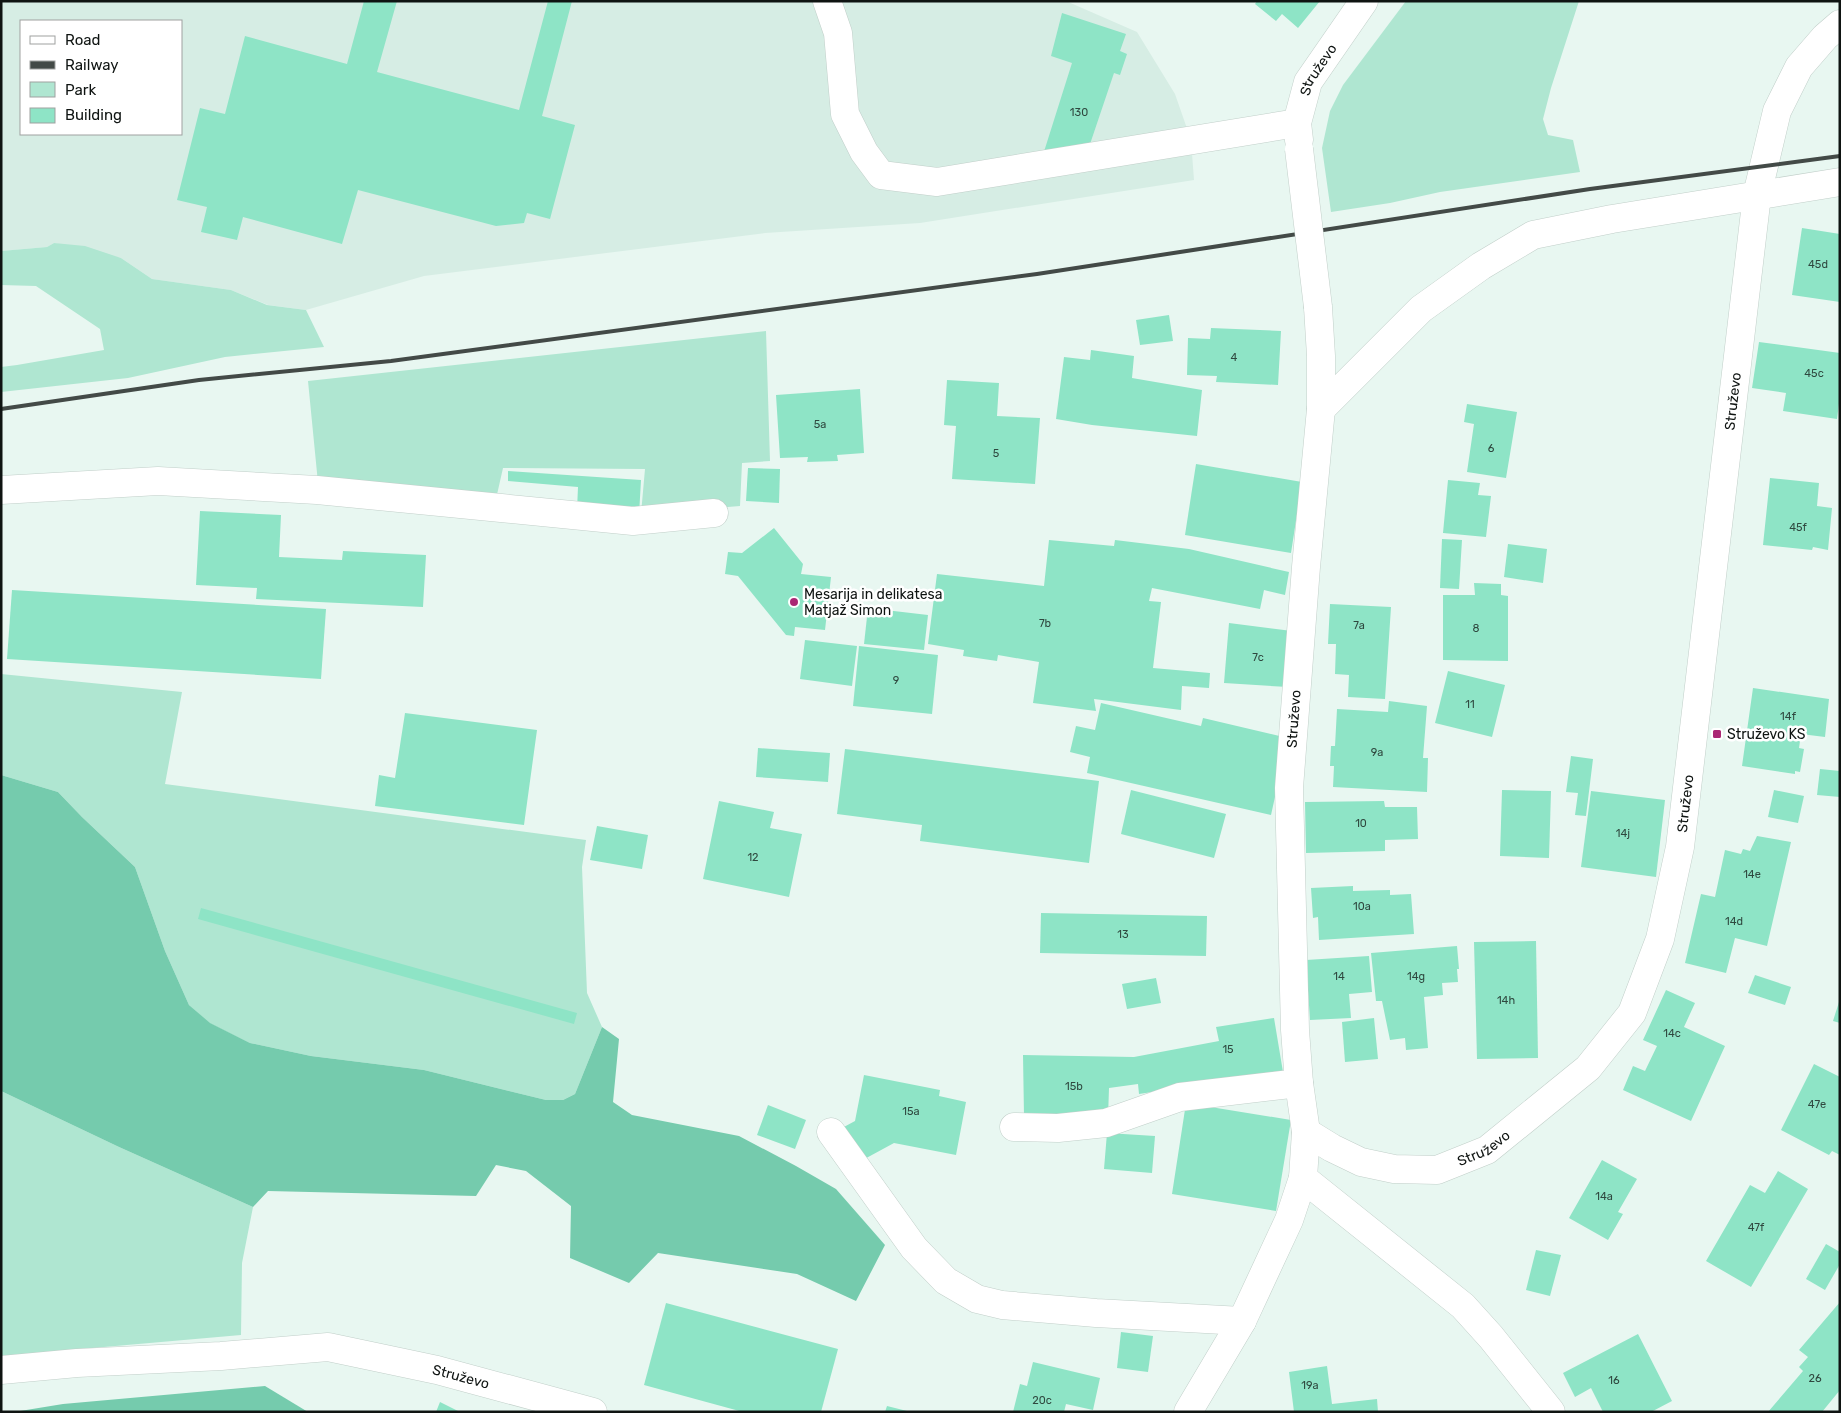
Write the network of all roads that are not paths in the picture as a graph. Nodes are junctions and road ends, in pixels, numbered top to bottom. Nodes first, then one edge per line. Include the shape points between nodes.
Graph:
1 (827, 1) edge
2 (1364, 1) edge
3 (1840, 24) edge
4 (1298, 136) junction
5 (1840, 182) edge
6 (1756, 195) junction
7 (1321, 409) junction
8 (1, 490) edge
9 (714, 514) dead end
10 (1299, 1083) junction
11 (1014, 1127) dead end
12 (831, 1132) dead end
13 (1306, 1132) junction
14 (1303, 1178) junction
15 (1242, 1321) junction
16 (1, 1370) edge
17 (593, 1412) edge
18 (1188, 1412) edge
19 (1551, 1412) edge

1 - 4 street via 838,33 845,114 864,152 881,175 937,182
2 - 4 street, Struževo via 1308,82
3 - 6 street, Struževo via 1799,67 1777,111
4 - 7 street, Struževo, bridge via 1318,308
5 - 6 street
6 - 7 street via 1533,235 1481,266 1421,309
6 - 13 street, Struževo via 1680,847 1660,939 1632,1013 1588,1068 1487,1150 1436,1170 1394,1169 1361,1162
7 - 10 street, Struževo via 1289,788
8 - 9 street via 158,481 317,490 633,521
10 - 11 street via 1180,1097 1106,1123 1058,1128
10 - 13 street, Struževo
12 - 15 street via 914,1248 946,1282 977,1299 1002,1305 1096,1313
13 - 14 street, Struževo
14 - 15 street, Struževo via 1289,1220
14 - 19 street via 1463,1306
15 - 18 street, Struževo
16 - 17 street, Struževo via 77,1362 221,1356 328,1347 437,1370

